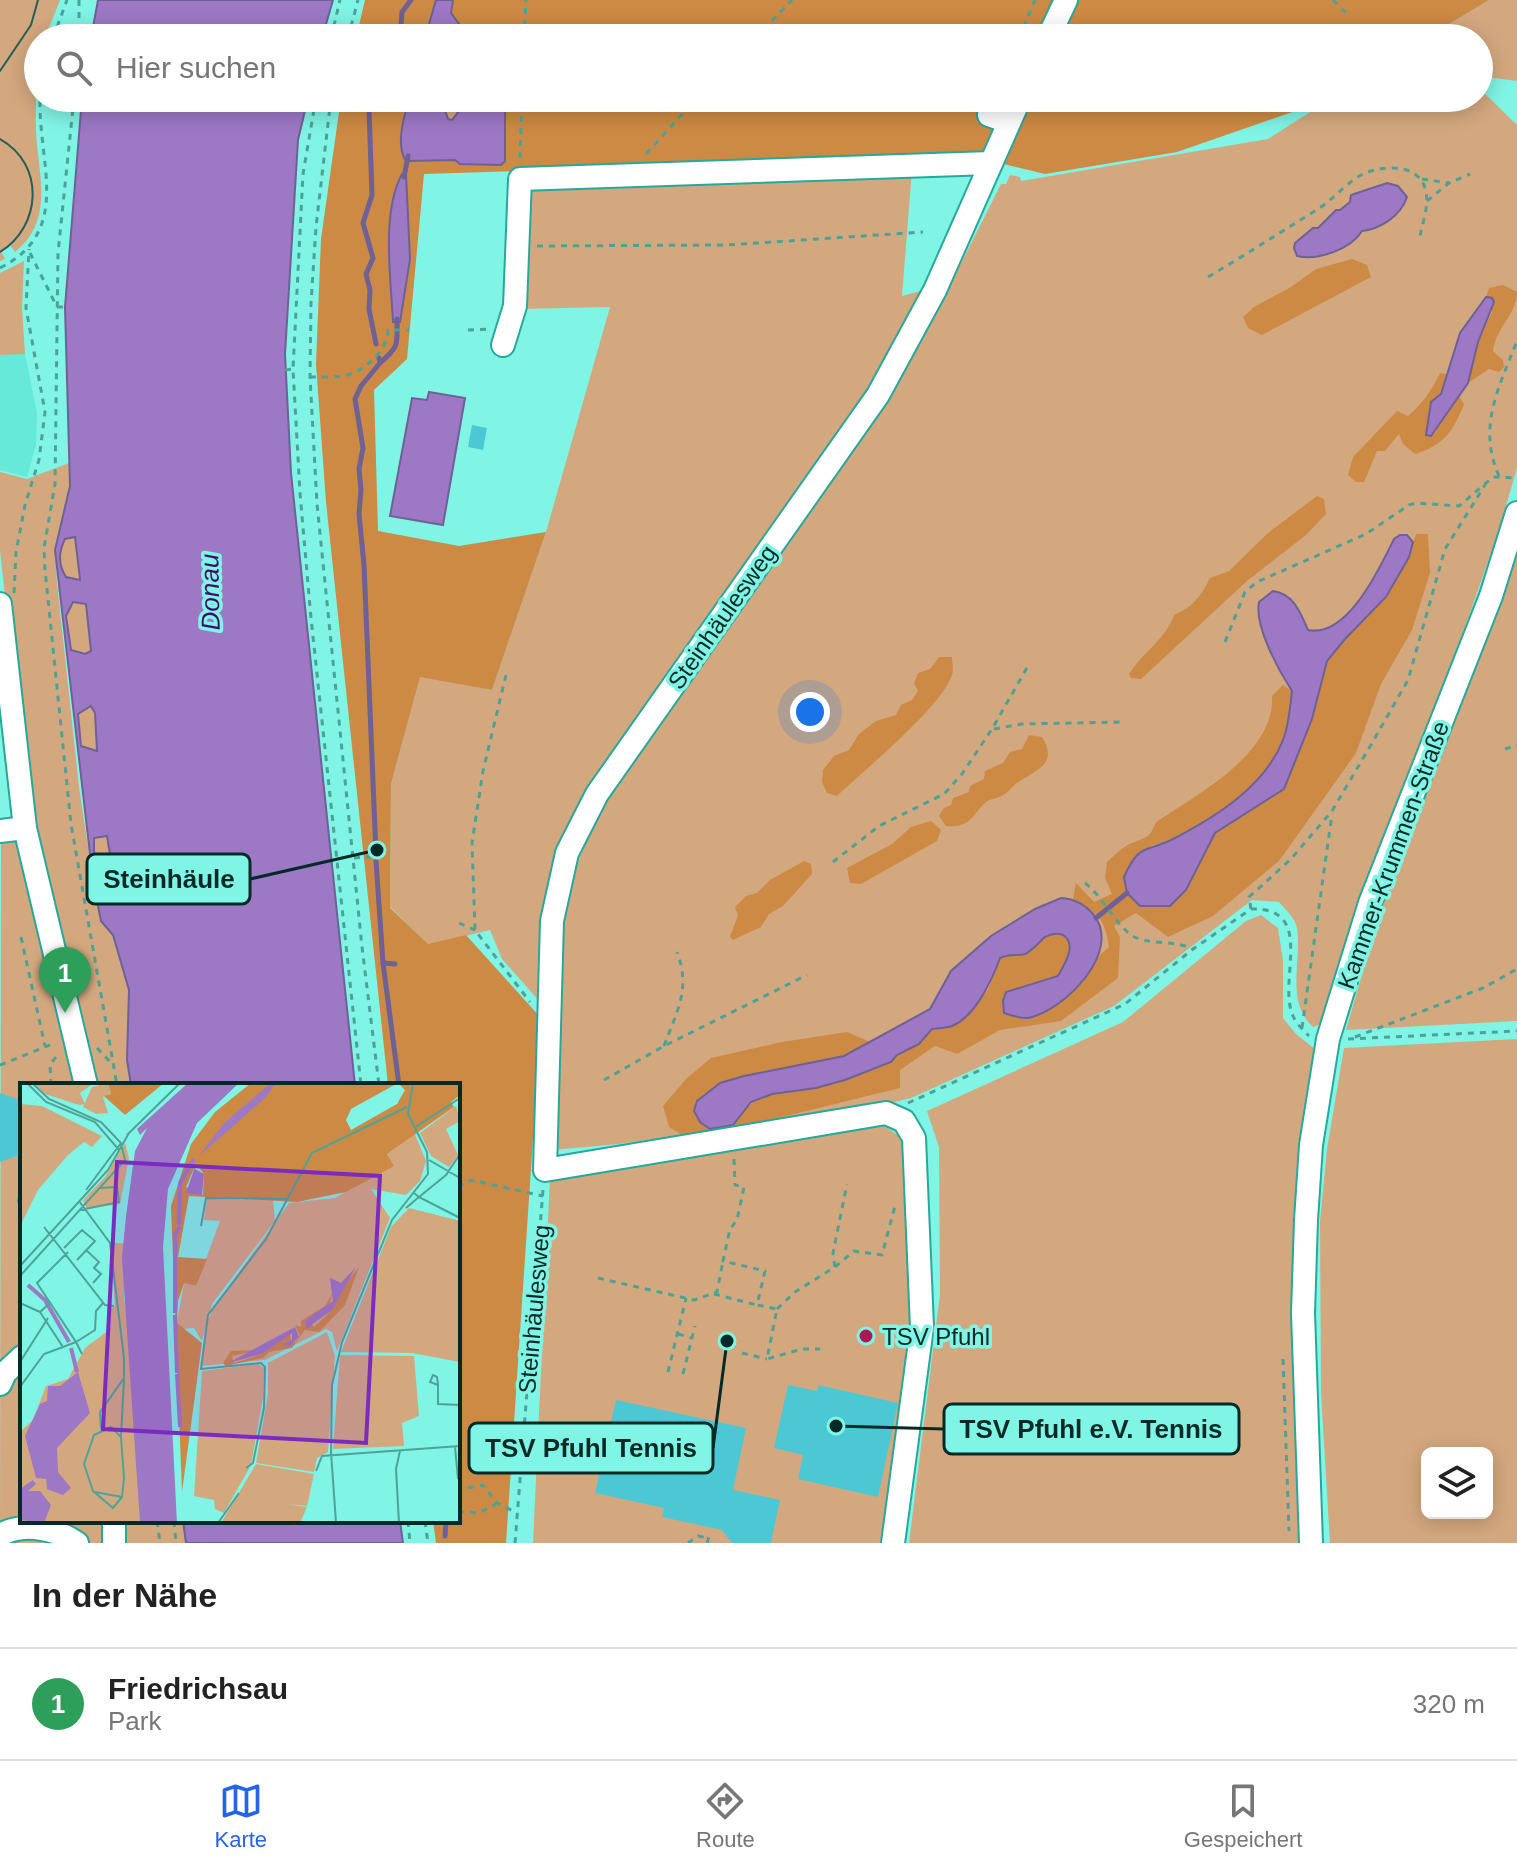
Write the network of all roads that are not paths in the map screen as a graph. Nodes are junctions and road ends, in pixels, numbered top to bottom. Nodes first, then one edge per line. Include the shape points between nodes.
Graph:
1 (1066, 0) edge
2 (1055, 24) edge
3 (1005, 112) edge
4 (991, 163) junction
5 (503, 345) dead end
6 (1517, 513) edge
7 (7, 601) edge
8 (25, 828) junction
9 (0, 831) edge
10 (86, 1083) edge
11 (20, 1359) edge
12 (0, 1384) edge
13 (0, 1535) edge
14 (77, 1543) edge
15 (893, 1543) edge
16 (1311, 1543) edge

1 - 2 street
3 - 4 street, Steinhäulesweg via 999,118
4 - 5 street via 520,179 515,306
4 - 15 street, Steinhäulesweg via 935,290 878,395 597,794 567,853 552,921 545,1170 886,1113 904,1121 914,1138 922,1327
6 - 16 street, Kammer-Krummen-Straße via 1491,596 1370,903 1328,1039 1311,1145 1306,1220 1303,1313
7 - 8 street
8 - 9 street
8 - 10 street via 82,1038
11 - 12 street
13 - 14 street via 43,1528

